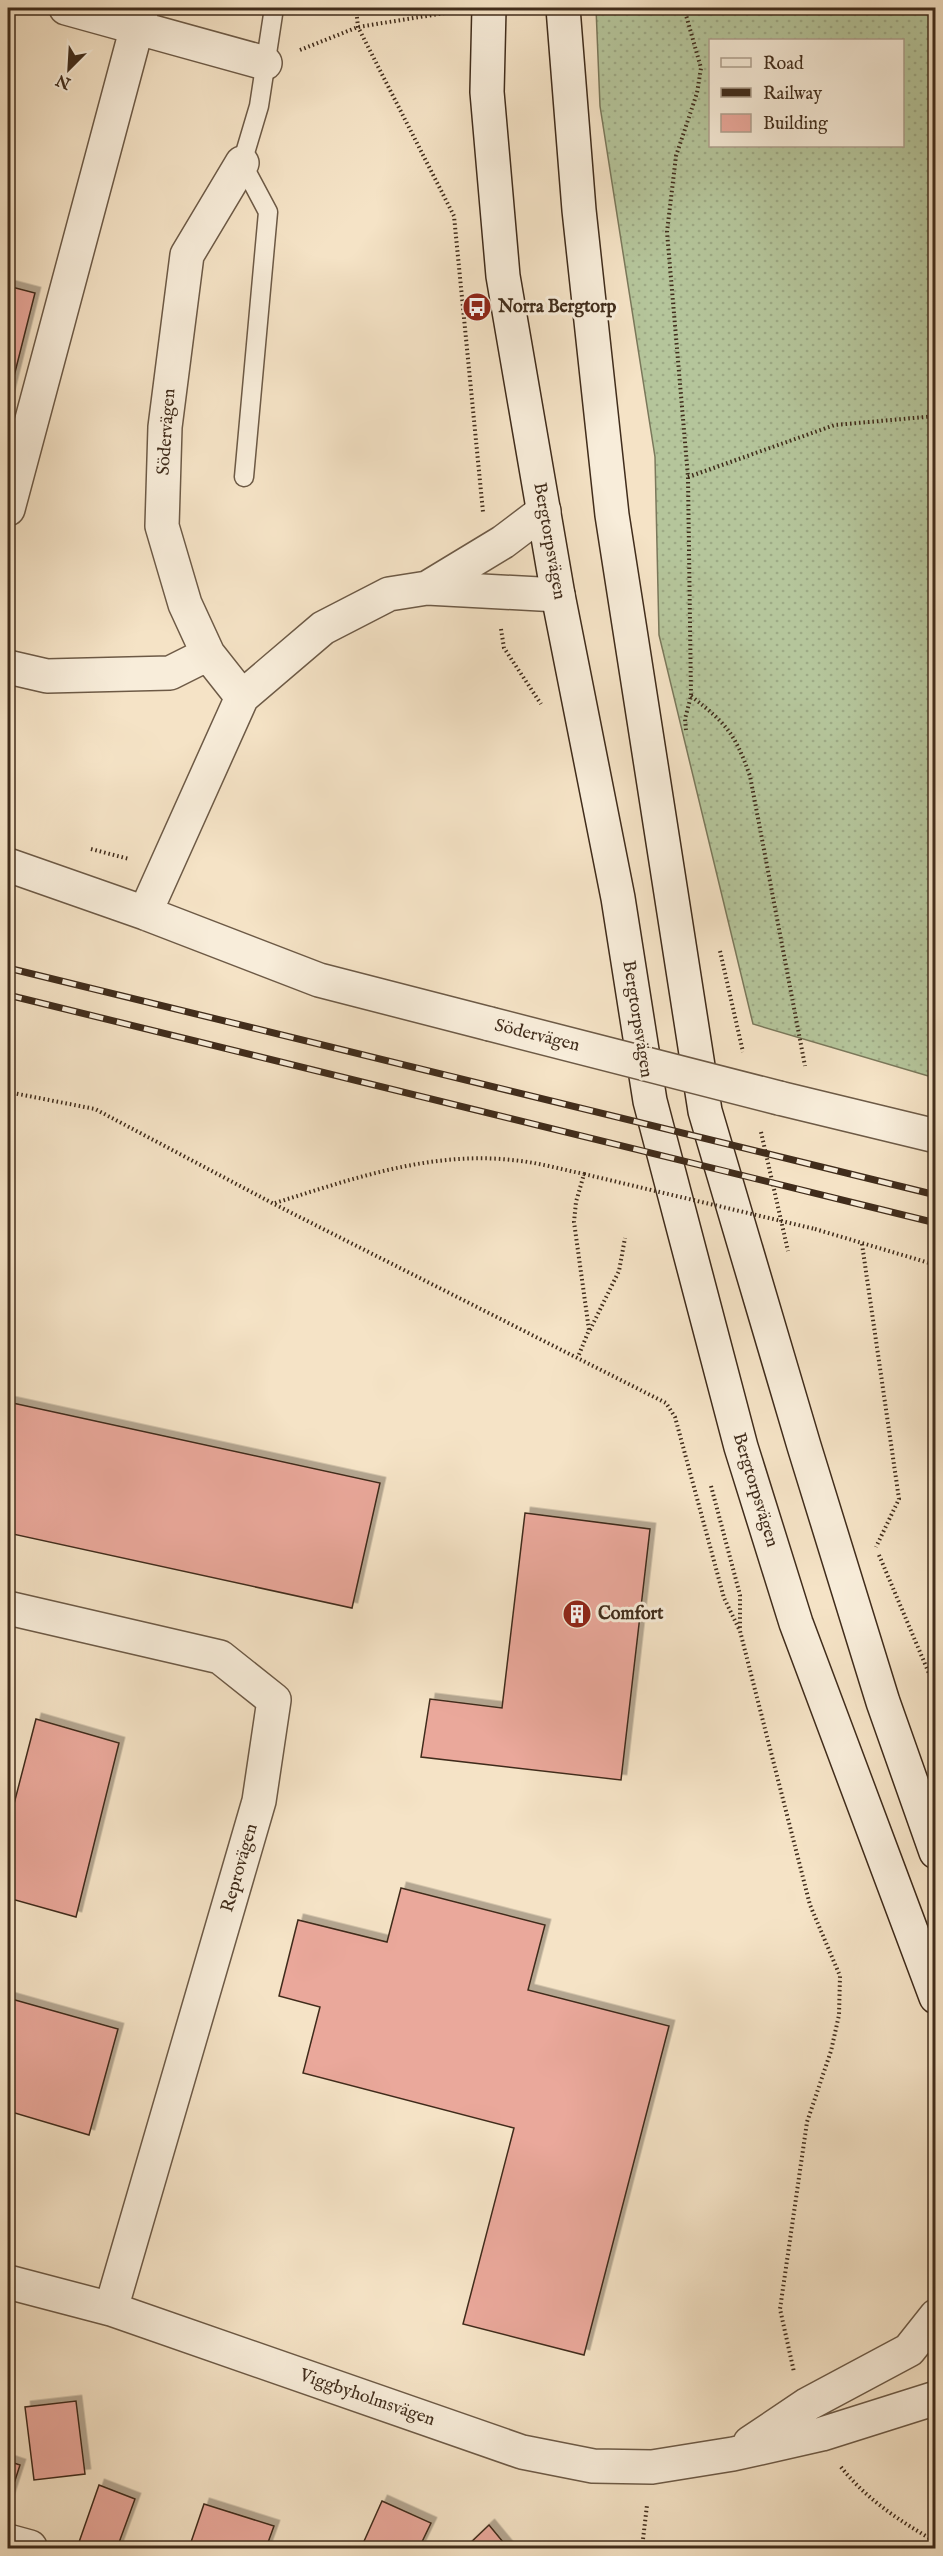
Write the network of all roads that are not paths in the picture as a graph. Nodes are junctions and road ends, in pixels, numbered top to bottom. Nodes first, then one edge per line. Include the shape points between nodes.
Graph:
1 (66, 8) edge
2 (274, 8) edge
3 (563, 8) edge
4 (475, 9) edge
5 (139, 17) edge
6 (265, 63) junction
7 (242, 163) junction
8 (244, 477) dead end
9 (8, 508) edge
10 (544, 511) junction
11 (427, 588) junction
12 (558, 595) junction
13 (208, 654) junction
14 (8, 667) edge
15 (242, 697) junction
16 (8, 865) edge
17 (145, 913) junction
18 (936, 1136) edge
19 (8, 1608) edge
20 (936, 1852) edge
21 (936, 1996) edge
22 (8, 2282) edge
23 (111, 2309) junction
24 (936, 2316) edge
25 (936, 2398) edge
26 (733, 2454) junction

1 - 5 street
2 - 6 lane
3 - 20 street via 579,210 612,515 705,1111 859,1624
4 - 10 street, Bergtorpsvägen via 487,92 503,276
5 - 6 street
5 - 9 street
6 - 7 lane via 259,106
7 - 8 lane via 268,212
7 - 13 street, Södervägen via 187,255 165,428 162,526 185,604
10 - 11 street
10 - 12 street, Bergtorpsvägen
11 - 12 street
11 - 15 street via 389,594 323,628
12 - 21 street, Bergtorpsvägen via 618,898 650,1101 718,1362 796,1623
13 - 14 street via 170,673 47,676
13 - 15 street, Södervägen
15 - 17 street
16 - 17 street, Södervägen
17 - 18 street, Södervägen, bridge via 319,980
19 - 23 street, Reprovägen via 220,1657 274,1700 259,1801
22 - 23 street, Viggbyholmsvägen
23 - 26 street, Viggbyholmsvägen via 522,2452 593,2466 652,2467
24 - 26 street, Viggbyholmsvägen via 909,2350 808,2404
25 - 26 street, Viggbyholmsvägen via 822,2434

